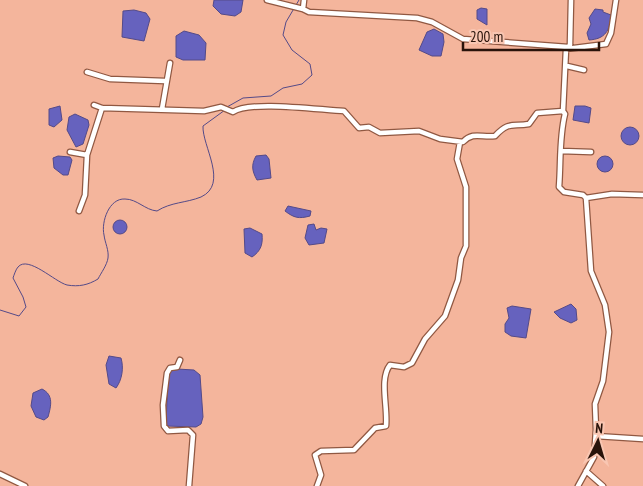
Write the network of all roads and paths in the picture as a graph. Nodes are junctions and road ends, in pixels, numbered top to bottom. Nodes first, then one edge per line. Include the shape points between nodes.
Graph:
1 (267, 0) edge
2 (304, 0) edge
3 (571, 0) edge
4 (616, 0) edge
5 (303, 9) junction
6 (567, 48) junction
7 (170, 63) dead end
8 (567, 66) junction
9 (584, 70) dead end
10 (87, 72) dead end
11 (165, 81) junction
12 (94, 105) dead end
13 (102, 108) junction
14 (162, 109) junction
15 (563, 111) junction
16 (460, 142) junction
17 (562, 151) junction
18 (70, 152) dead end
19 (591, 152) dead end
20 (87, 155) junction
21 (643, 195) edge
22 (586, 198) junction
23 (79, 211) dead end
24 (180, 360) dead end
25 (596, 436) junction
26 (643, 439) edge
27 (586, 471) junction
28 (0, 474) edge
29 (24, 486) edge
30 (189, 486) edge
31 (317, 486) edge
32 (578, 486) edge
33 (603, 486) edge

1 - 5 street
2 - 5 street
3 - 6 street via 570,44
4 - 6 street via 606,44
5 - 6 street via 319,14 417,18 432,22 463,39
6 - 8 street
7 - 11 street
8 - 9 street
8 - 15 street
10 - 11 street via 110,79
11 - 14 street
12 - 13 street
13 - 14 street
13 - 20 street
14 - 16 street via 204,111 221,107 233,112 239,108 272,106 344,111 359,128 368,127 380,133 419,131
15 - 16 street via 537,113 529,124 510,124 495,136 478,134
15 - 17 street
16 - 31 street via 457,159 466,187 466,246 445,316 425,339 412,363 404,366 391,364 386,369 386,426 375,428 354,450 321,451 315,455 321,475
17 - 19 street
17 - 22 street via 560,187 564,192
18 - 20 street
20 - 23 street via 85,195
21 - 22 street via 612,194
22 - 25 street via 591,271 605,304 609,332 603,381 594,404
24 - 30 street via 177,367 170,368 167,373 164,421 168,431 188,430 193,435
25 - 26 street
25 - 27 street via 594,457
27 - 32 street
27 - 33 street
28 - 29 street

